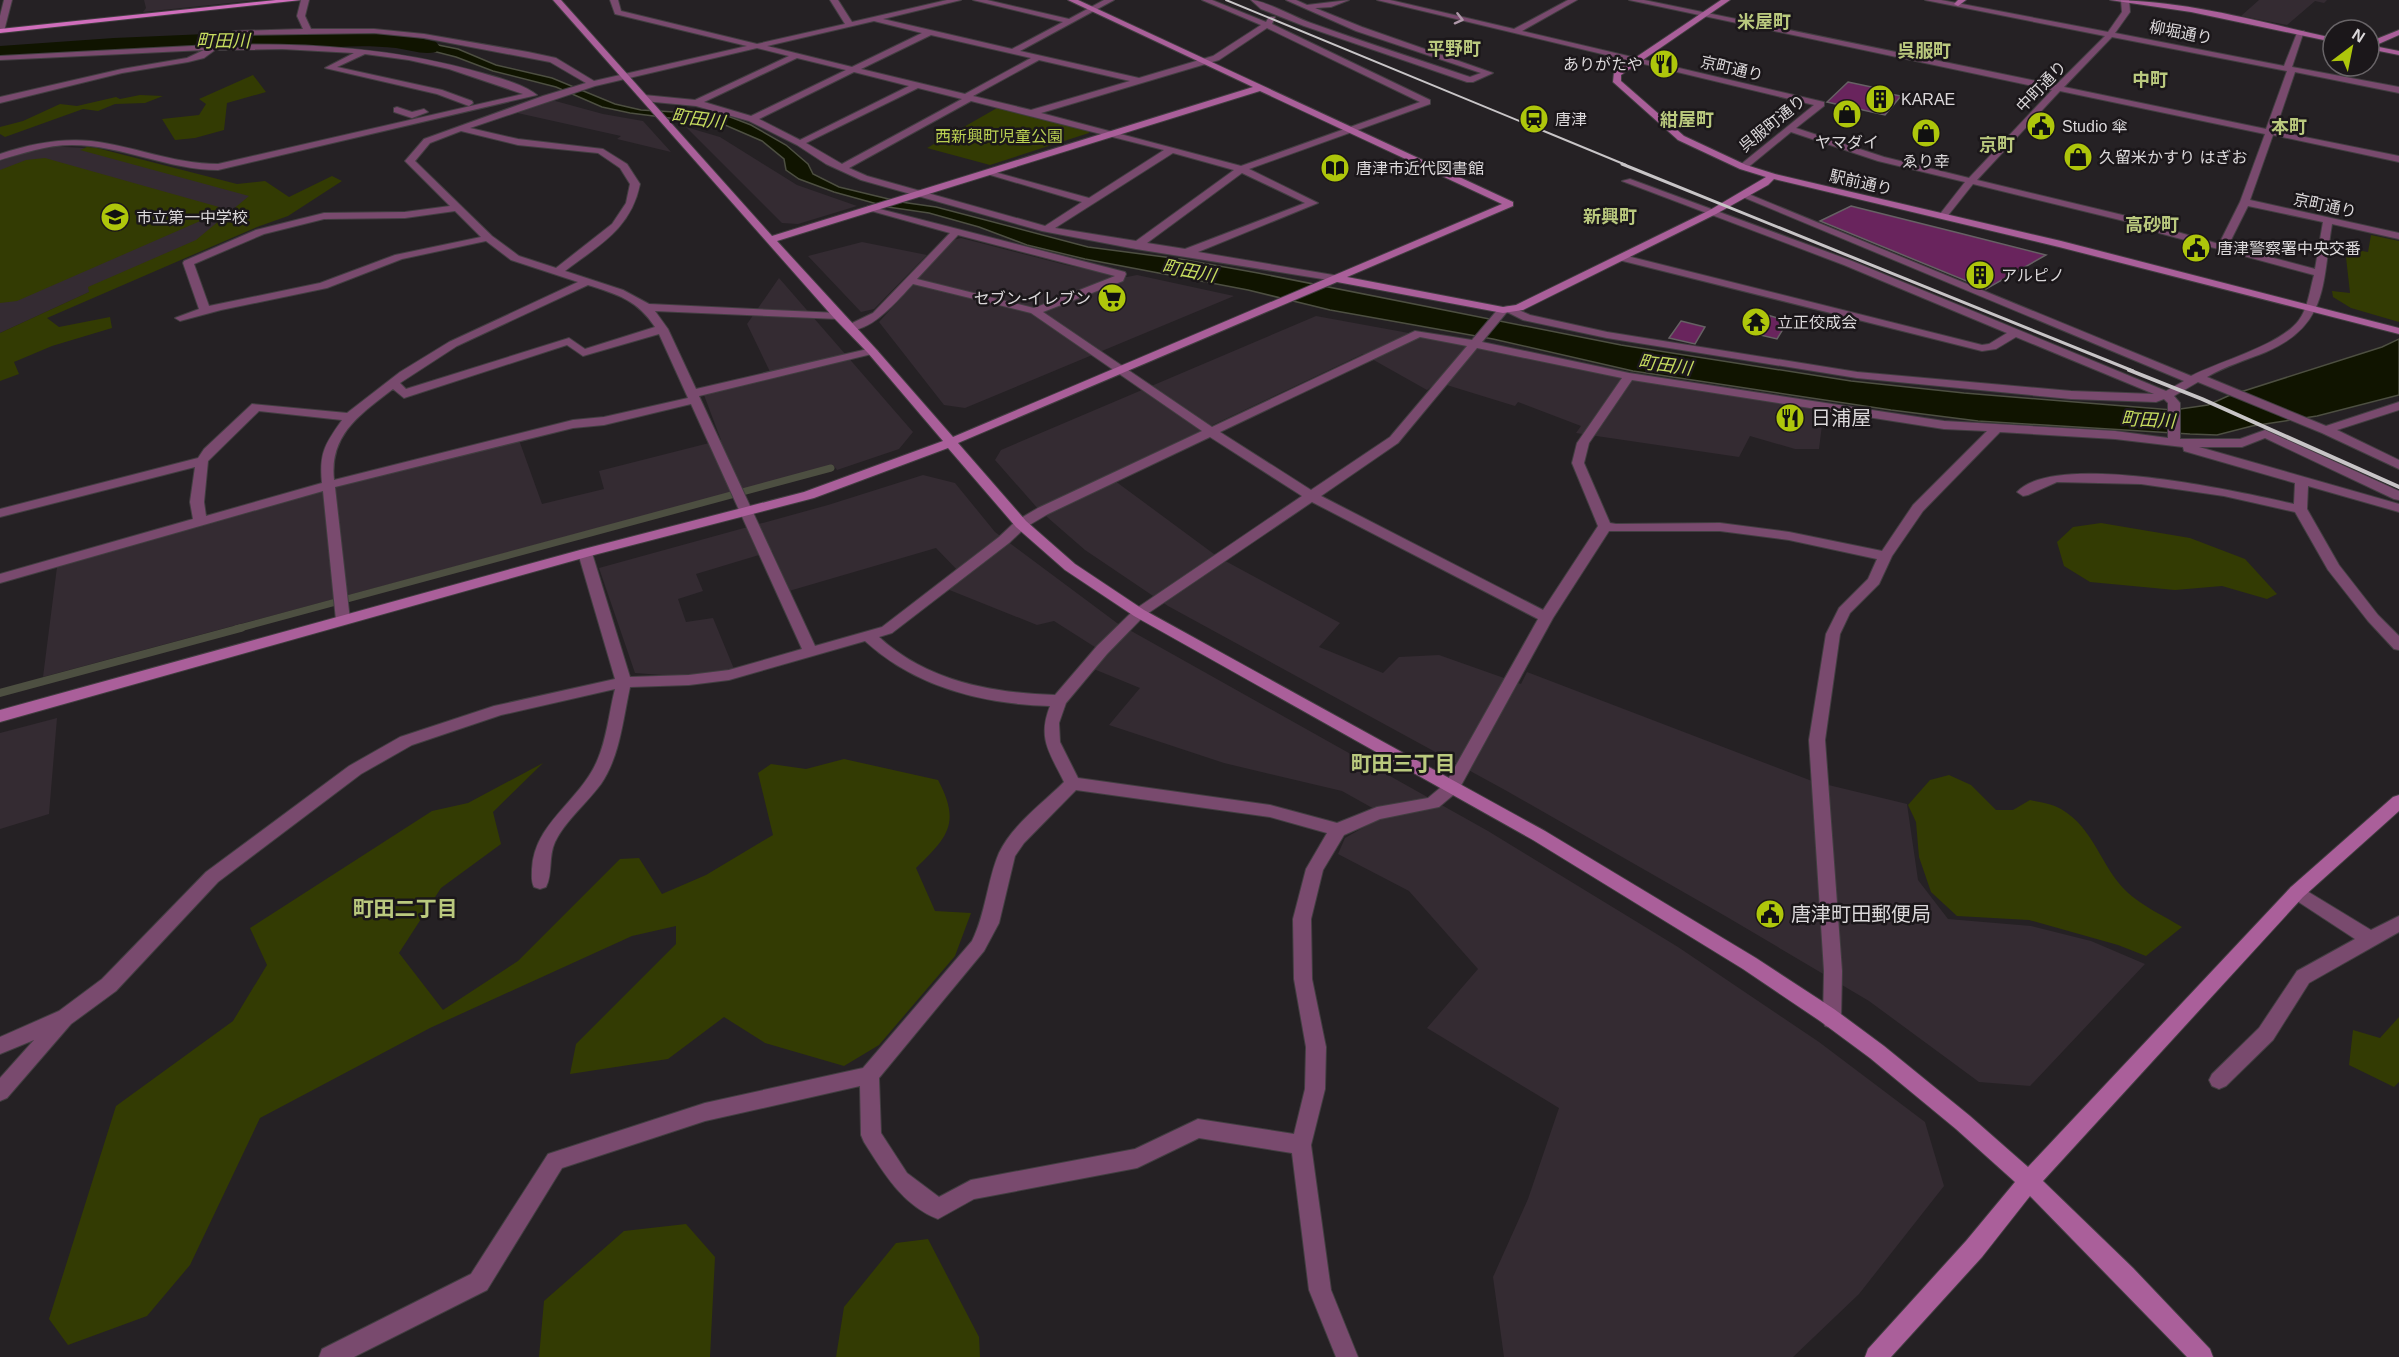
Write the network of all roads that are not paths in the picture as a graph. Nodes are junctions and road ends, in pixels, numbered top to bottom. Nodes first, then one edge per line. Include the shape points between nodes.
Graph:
1 (8, 0) edge
2 (297, 0) edge
3 (305, 0) edge
4 (557, 0) edge
5 (614, 0) edge
6 (834, 0) edge
7 (957, 0) edge
8 (976, 0) edge
9 (1072, 0) edge
10 (1110, 0) edge
11 (1206, 0) edge
12 (1255, 0) edge
13 (1290, 0) edge
14 (1345, 0) edge
15 (1381, 0) edge
16 (1433, 0) edge
17 (1573, 0) edge
18 (1633, 0) edge
19 (1726, 0) edge
20 (1929, 0) edge
21 (2114, 0) edge
22 (2125, 0) edge
23 (1960, 2) edge
24 (1302, 6) junction
25 (1092, 9) junction
26 (1416, 9) junction
27 (1279, 14) junction
28 (1704, 15) junction
29 (873, 19) junction
30 (1070, 21) junction
31 (849, 24) junction
32 (1267, 25) junction
33 (0, 31) edge
34 (308, 31) junction
35 (1514, 32) junction
36 (2399, 32) edge
37 (928, 33) junction
38 (2301, 33) junction
39 (2111, 34) junction
40 (2321, 37) edge
41 (2381, 40) edge
42 (754, 45) junction
43 (214, 47) junction
44 (2381, 49) edge
45 (368, 51) junction
46 (1012, 52) junction
47 (2399, 53) edge
48 (795, 56) junction
49 (1038, 57) junction
50 (0, 58) edge
51 (1636, 61) junction
52 (1204, 62) junction
53 (2289, 69) junction
54 (853, 70) junction
55 (623, 75) junction
56 (1140, 81) junction
57 (592, 84) junction
58 (916, 85) junction
59 (1260, 88) junction
60 (2059, 90) junction
61 (2399, 90) edge
62 (528, 93) junction
63 (546, 98) junction
64 (968, 98) junction
65 (0, 100) edge
66 (645, 100) junction
67 (470, 103) junction
68 (696, 103) junction
69 (1821, 104) joint
70 (397, 110) dead end
71 (1031, 113) junction
72 (752, 119) junction
73 (460, 128) junction
74 (1350, 129) junction
75 (1789, 129) junction
76 (2270, 133) junction
77 (1109, 134) junction
78 (800, 143) junction
79 (1171, 150) junction
80 (0, 157) edge
81 (2399, 159) edge
82 (1743, 166) junction
83 (842, 168) junction
84 (1241, 169) junction
85 (990, 172) junction
86 (1772, 176) junction
87 (1627, 181) dead end
88 (1970, 182) junction
89 (921, 193) junction
90 (1743, 195) junction
91 (1090, 201) junction
92 (2245, 202) junction
93 (456, 208) junction
94 (871, 208) junction
95 (1713, 212) junction
96 (1943, 216) junction
97 (2328, 221) junction
98 (1046, 229) junction
99 (956, 233) junction
100 (2399, 236) edge
101 (488, 238) junction
102 (770, 240) junction
103 (1136, 246) junction
104 (2222, 248) junction
105 (1185, 253) junction
106 (1623, 258) junction
107 (557, 272) junction
108 (2318, 273) junction
109 (910, 280) junction
110 (1331, 280) junction
111 (586, 282) junction
112 (647, 308) junction
113 (2312, 308) junction
114 (205, 311) junction
115 (1035, 311) junction
116 (1505, 311) junction
117 (838, 316) junction
118 (180, 318) dead end
119 (850, 328) junction
120 (662, 329) junction
121 (2399, 331) edge
122 (2017, 332) junction
123 (1476, 344) junction
124 (873, 351) junction
125 (1120, 370) junction
126 (1629, 376) junction
127 (2193, 378) junction
128 (393, 382) junction
129 (692, 397) junction
130 (2171, 399) junction
131 (2399, 406) edge
132 (350, 417) junction
133 (2322, 428) junction
134 (1995, 430) junction
135 (1210, 431) junction
136 (949, 443) junction
137 (2174, 443) junction
138 (202, 461) junction
139 (2399, 465) edge
140 (2302, 480) junction
141 (328, 485) junction
142 (2023, 492) dead end
143 (1311, 496) junction
144 (2399, 496) edge
145 (2399, 508) edge
146 (2300, 509) junction
147 (745, 512) junction
148 (0, 513) edge
149 (200, 520) junction
150 (1021, 524) junction
151 (1605, 526) junction
152 (585, 553) junction
153 (1885, 556) junction
154 (0, 579) edge
155 (341, 606) junction
156 (1139, 613) junction
157 (1546, 617) junction
158 (868, 636) junction
159 (2399, 645) edge
160 (810, 651) junction
161 (624, 682) junction
162 (1059, 701) junction
163 (0, 716) edge
164 (1073, 783) junction
165 (1452, 787) junction
166 (2399, 801) edge
167 (1338, 830) junction
168 (540, 882) dead end
169 (2297, 892) junction
170 (2399, 923) edge
171 (2372, 940) junction
172 (66, 1017) junction
173 (1832, 1020) junction
174 (0, 1046) edge
175 (869, 1075) junction
176 (2219, 1080) dead end
177 (0, 1092) edge
178 (1301, 1145) junction
179 (2029, 1181) junction
180 (330, 1357) edge
181 (1347, 1357) edge
182 (1876, 1357) edge
183 (2202, 1357) edge

1 - 33 street
2 - 33 main road
3 - 34 street via 301,16
4 - 55 street
5 - 42 street via 618,12
6 - 31 street
7 - 29 street
8 - 30 street
9 - 25 street
10 - 25 street
11 - 32 street
12 - 27 street
13 - 24 street
14 - 24 street via 1330,6
15 - 26 street, 京町通り
16 - 26 street
17 - 35 street
18 - 28 street
19 - 28 street
20 - 23 street, 柳堀通り
21 - 22 street
22 - 38 street
22 - 39 street, 中町通り via 2126,12
23 - 39 street, 柳堀通り
24 - 27 street
24 - 27 street via 1489,73 1470,80
25 - 30 street
25 - 52 street
26 -> 35 street, 京町通り
27 - 32 street
28 - 51 street
28 - 60 street
29 - 31 street
29 - 37 street
30 - 46 street
31 - 42 street
32 - 52 street
32 - 74 street via 1427,102
34 - 43 street via 233,33
34 - 57 street via 394,33 528,54 553,60
35 - 51 street, 京町通り
36 - 41 street
37 - 46 street
37 - 54 street
38 - 40 street
38 - 53 street
39 - 53 street, 柳堀通り
39 - 60 street, 中町通り
42 - 48 street
42 - 55 street
43 - 45 street via 309,46
43 - 50 street
43 - 65 street via 188,60
44 - 47 street
45 - 62 street via 468,71
45 - 67 street via 329,68 439,92
46 - 49 street
48 - 54 street
48 - 68 street
49 - 56 street
49 - 64 street
51 - 69 street, 京町通り
51 - 82 street, 駅前通り via 1617,74 1617,82 1681,138
52 - 56 street
52 - 59 street
53 - 61 street, 柳堀通り
53 - 76 street
54 - 58 street
54 - 72 street
55 - 57 street
55 - 66 street
56 - 71 street
57 - 63 street
58 - 64 street
58 - 78 street
59 - 74 street
59 - 77 street
60 - 76 street
60 - 88 street, 中町通り
62 - 63 street
62 - 67 street
62 - 80 street via 218,167 191,166 82,141 38,144
63 - 73 street
64 - 71 street
64 - 83 street
66 - 68 street
66 - 102 street
67 - 70 street via 412,115
68 - 72 street
69 - 75 street, 呉服町通り
71 - 77 street
72 - 78 street
73 - 93 street via 427,141 410,161
73 - 107 street via 518,142 600,151 624,166 634,184 631,204 616,226
74 - 84 street
74 - 110 street via 1510,204
75 - 82 street, 呉服町通り
75 - 88 street
76 - 81 street
76 - 92 street
77 - 79 street
77 - 85 street
78 - 83 street
79 - 84 street
79 - 91 street
82 - 86 street, 駅前通り
83 - 89 street
84 - 103 street
84 - 105 street via 1313,203
85 - 89 street
85 - 91 street
86 - 90 street
86 - 96 street, 駅前通り
87 - 95 street
88 - 96 street, 中町通り
88 - 104 street via 2160,227
89 - 94 street
89 - 98 street
90 - 95 street
90 - 127 street
91 - 98 street
92 - 97 street, 京町通り
92 - 104 street
93 - 101 street
93 - 114 street via 405,215 324,216 260,232 189,263
94 - 99 street
94 - 102 street
95 - 106 street
95 - 122 street
96 - 113 street, 駅前通り
97 - 100 street, 京町通り
97 - 108 street
98 - 103 street
99 - 109 street
99 - 115 street via 1121,274 1119,279
101 - 107 street via 515,258
101 - 114 street via 399,257 323,286
102 - 117 street
103 - 105 street
104 - 108 street
105 - 110 street
106 - 116 street
106 - 122 street via 1982,348 1992,347
107 - 111 street
108 - 113 street
109 - 115 street
109 - 119 street via 877,315
110 - 116 street
110 - 125 street
111 - 112 street via 619,292
111 - 128 street via 453,344
112 - 117 street
112 - 120 street
113 - 121 street, 駅前通り
113 - 127 street via 2294,332
114 - 118 street
115 - 125 street
116 - 123 street
116 - 130 street via 1607,335 1857,375 2071,395
117 - 119 street
119 - 124 street
120 - 128 street via 583,353 569,341 404,394
120 - 129 street
122 - 130 street
123 - 126 street
123 - 135 street via 1419,333
123 - 143 street via 1394,440
124 - 129 street
124 - 136 street
125 - 135 street
125 - 136 street
126 - 134 street
126 - 151 street via 1582,443 1578,462
127 - 130 street
127 - 133 street
128 - 132 street
129 - 141 street
129 - 147 street
130 - 137 street
131 - 133 street
132 - 138 street via 256,407
132 - 141 street via 333,441 326,463
133 - 139 street
134 - 137 street via 2115,435
134 - 153 street via 1918,508
135 - 143 street
135 - 150 street
136 - 147 street via 810,495
136 - 150 street
137 - 140 street
137 - 144 street via 2242,443 2265,434
138 - 148 street
138 - 149 street via 197,502
140 - 145 street
140 - 146 street
141 - 149 street
141 - 155 street
142 - 146 street via 2055,478 2141,480 2224,492
143 - 156 street
143 - 157 street
146 - 159 street via 2333,567
147 - 152 street
147 - 160 street
149 - 154 street
150 - 156 street via 1070,567
150 - 158 street via 887,630
151 - 153 street via 1720,527 1789,536
151 - 157 street
152 - 155 street
152 - 161 street
153 - 173 street via 1874,581 1844,610 1833,634 1818,740 1833,971
155 - 163 street
156 - 162 street
156 - 165 street
157 - 165 street
158 - 160 street
158 - 162 street via 880,648 931,677 994,697
160 - 161 street via 729,675
161 - 168 street via 606,760 548,838 540,857
161 - 172 street via 499,710 406,741 355,770 212,877 109,985
162 - 164 street via 1051,723 1052,742
164 - 167 street via 1270,811
164 - 175 street via 1018,838 1007,855 990,924 978,946
165 - 167 street via 1433,803 1377,813
165 - 173 street via 1592,866
166 - 169 street
167 - 178 street via 1315,869 1302,919 1303,979 1316,1047 1315,1089
169 - 171 street
169 - 179 street
170 - 171 street
171 - 176 street via 2303,977 2266,1034
172 - 174 street
172 - 177 street
173 - 179 street via 1942,1104
175 - 178 street via 871,1135 900,1180 938,1209 971,1190 1137,1158 1198,1128
175 - 180 street via 705,1113 555,1161 479,1282
178 - 181 street via 1320,1290
179 - 182 street via 1974,1249
179 - 183 street via 2126,1275

